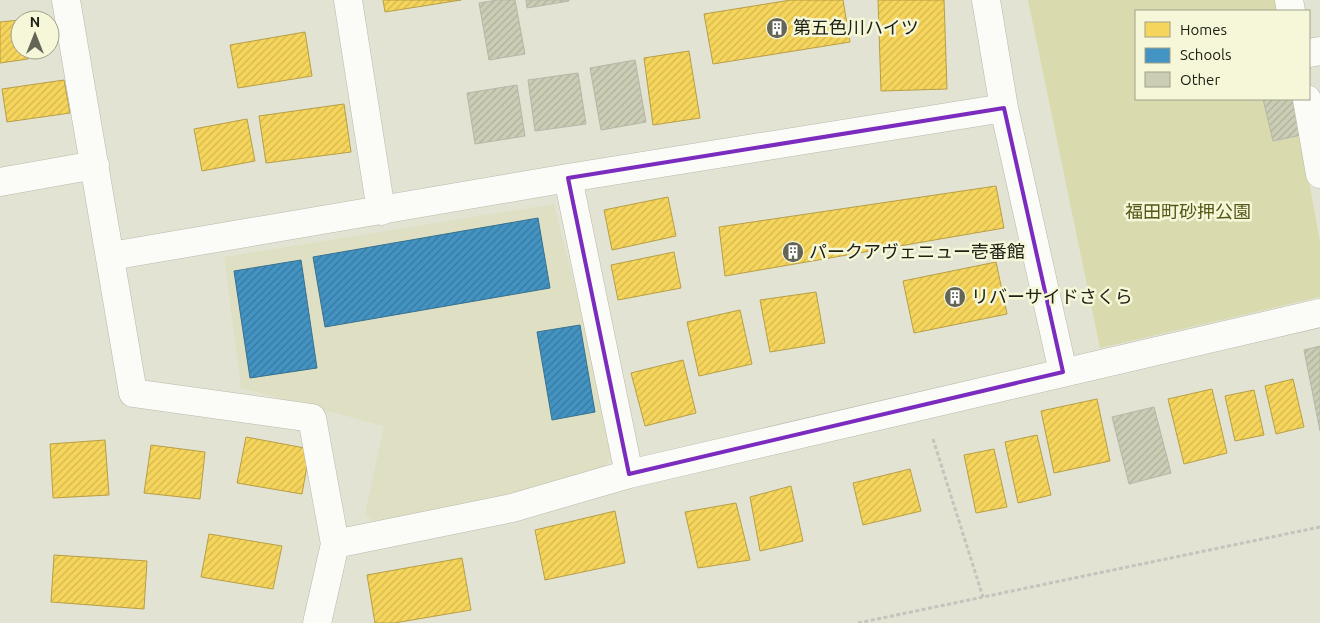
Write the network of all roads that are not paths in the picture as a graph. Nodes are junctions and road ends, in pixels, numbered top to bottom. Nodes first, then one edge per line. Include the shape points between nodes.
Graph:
1 (66, 0) edge
2 (348, 0) edge
3 (986, 0) edge
4 (1307, 100) edge
5 (1004, 108) junction
6 (95, 165) junction
7 (1320, 174) edge
8 (568, 178) junction
9 (0, 182) edge
10 (381, 211) junction
11 (111, 256) junction
12 (1320, 313) edge
13 (1064, 372) junction
14 (628, 474) junction
15 (335, 544) junction
16 (318, 623) edge

1 - 6 street
2 - 10 street
3 - 5 street
4 - 7 street
5 - 8 street
5 - 13 street
6 - 9 street
6 - 11 street
8 - 10 street
8 - 14 street
10 - 11 street
11 - 15 street via 133,393 312,418
12 - 13 street
13 - 14 street
14 - 15 street via 512,508
15 - 16 street

